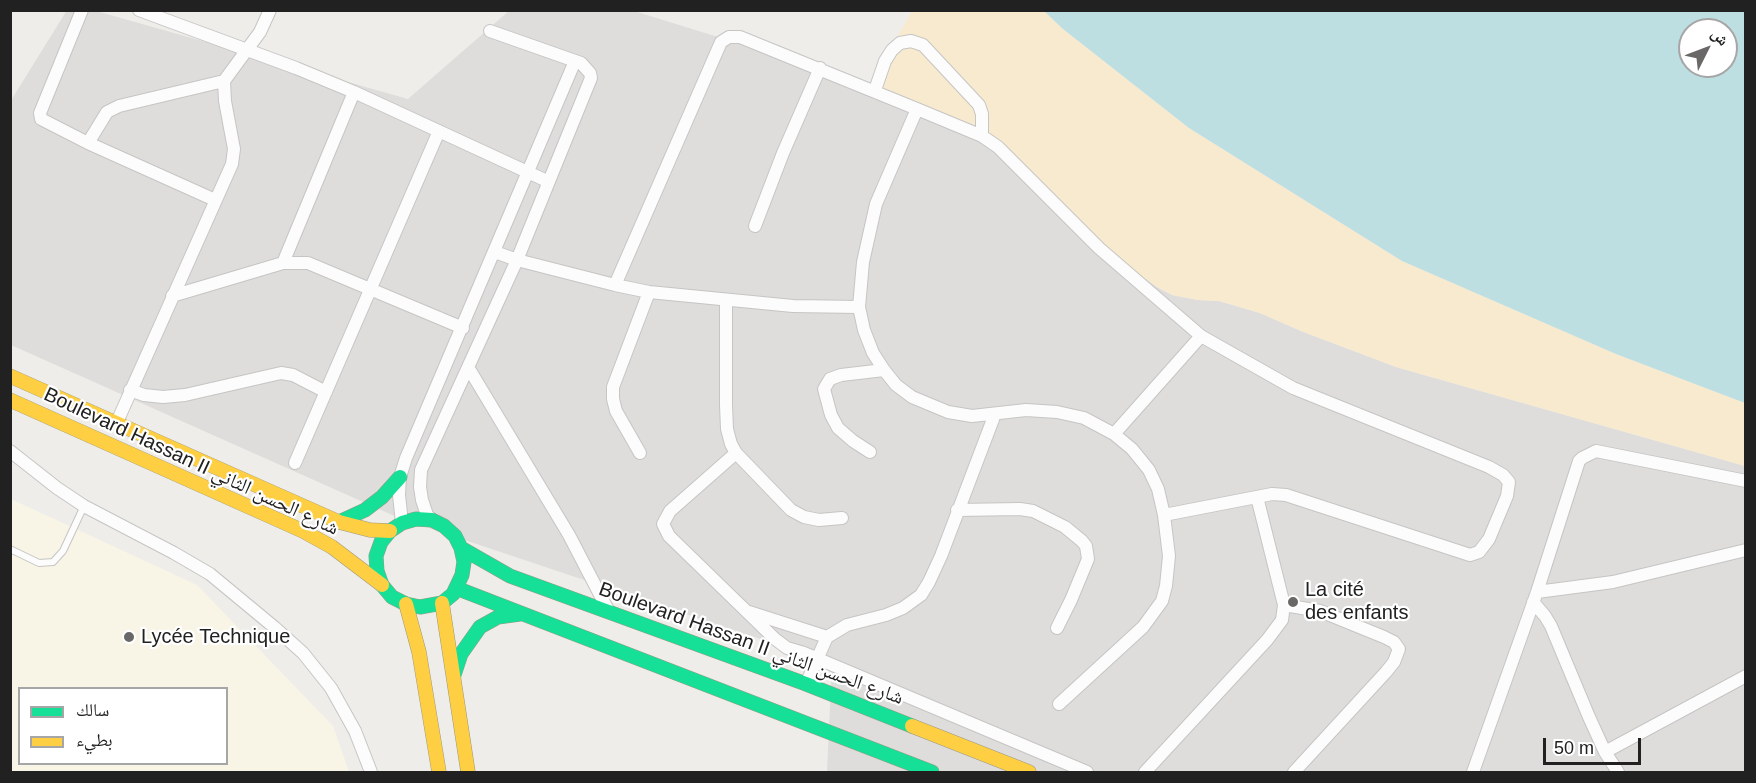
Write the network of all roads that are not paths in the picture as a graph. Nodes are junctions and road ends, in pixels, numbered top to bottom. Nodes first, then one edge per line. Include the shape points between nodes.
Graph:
1 (82, 10) edge
2 (139, 10) edge
3 (270, 10) edge
4 (490, 31) dead end
5 (246, 51) junction
6 (575, 61) junction
7 (820, 69) junction
8 (224, 81) junction
9 (875, 90) junction
10 (354, 92) junction
11 (917, 109) junction
12 (439, 131) junction
13 (982, 136) junction
14 (88, 143) junction
15 (527, 171) junction
16 (547, 181) junction
17 (215, 200) junction
18 (754, 226) dead end
19 (495, 252) junction
20 (517, 260) junction
21 (283, 263) junction
22 (615, 285) junction
23 (371, 289) junction
24 (650, 291) junction
25 (172, 296) junction
26 (726, 300) junction
27 (860, 307) junction
28 (462, 328) junction
29 (1201, 336) junction
30 (468, 367) junction
31 (884, 370) junction
32 (10, 376) edge
33 (130, 390) junction
34 (326, 392) junction
35 (10, 400) edge
36 (995, 414) junction
37 (117, 422) junction
38 (1114, 434) junction
39 (10, 451) edge
40 (870, 452) dead end
41 (640, 453) dead end
42 (736, 453) junction
43 (295, 463) dead end
44 (400, 477) junction
45 (1746, 481) edge
46 (1257, 497) junction
47 (84, 506) junction
48 (957, 510) junction
49 (1164, 515) junction
50 (842, 518) dead end
51 (432, 520) junction
52 (339, 522) junction
53 (402, 523) junction
54 (390, 531) junction
55 (461, 548) junction
56 (10, 549) edge
57 (1746, 550) edge
58 (382, 585) junction
59 (456, 588) junction
60 (1535, 597) junction
61 (442, 603) junction
62 (406, 604) junction
63 (1284, 605) junction
64 (746, 611) junction
65 (609, 612) junction
66 (520, 614) junction
67 (1057, 627) dead end
68 (827, 637) junction
69 (816, 659) junction
70 (454, 675) junction
71 (1746, 676) edge
72 (806, 684) junction
73 (1059, 704) dead end
74 (1605, 752) junction
75 (371, 772) edge
76 (439, 772) edge
77 (468, 772) edge
78 (932, 772) edge
79 (1029, 772) edge
80 (1087, 772) edge
81 (1145, 772) edge
82 (1294, 772) edge
83 (1474, 772) edge
84 (1618, 772) edge

1 - 14 street via 40,113 45,123
2 - 5 street
3 - 5 street
4 - 6 street
5 - 8 street
5 - 10 street
6 - 15 street
6 - 16 street via 586,68 591,78
7 - 9 street
7 - 18 street
7 - 22 street via 740,37 722,42
8 - 14 street via 119,106 107,112
8 - 17 street via 234,149 232,164
9 - 11 street
9 - 13 street via 892,50 911,41 923,45 979,105
10 - 12 street
10 - 21 street
11 - 13 street
11 - 27 street via 876,204 862,262
12 - 15 street
12 - 23 street
13 - 29 street via 1015,162 1099,248
14 - 17 street
15 - 16 street
15 - 19 street
16 - 20 street
17 - 25 street
19 - 20 street
19 - 28 street
20 - 22 street
20 - 30 street
21 - 23 street via 308,263
21 - 25 street
22 - 24 street
23 - 28 street
23 - 34 street
24 - 26 street
24 - 41 street via 613,387 616,411
25 - 33 street
26 - 27 street
26 - 42 street via 728,429
27 - 31 street via 864,330
28 - 44 street
29 - 38 street
29 - 46 street via 1293,388 1489,467 1509,482 1489,539 1479,552 1470,555 1286,495
30 - 51 street via 421,470 422,500
30 - 65 street via 569,535
31 - 36 street via 896,385 931,407 972,416
31 - 40 street via 841,375 830,379 824,389 838,428
32 - 37 main road, Boulevard Hassan II شارع الحسن الثاني
33 - 34 street via 154,396 185,395 281,373
33 - 37 street
34 - 43 street
35 - 58 main road, Boulevard Hassan II شارع الحسن الثاني via 303,531 332,547
36 - 38 street via 1056,412 1084,418
36 - 48 street
37 - 52 main road, Boulevard Hassan II شارع الحسن الثاني
38 - 49 street via 1149,470
39 - 47 street
42 - 50 street via 791,510 819,520
42 - 64 street via 670,512 663,524 669,537
44 - 52 main road via 365,510
44 - 53 street
45 - 60 street via 1596,451 1587,454 1579,461
46 - 49 street
46 - 63 street
47 - 56 lane via 63,551 53,562 39,564
47 - 75 street via 210,574 303,653 331,688 355,731
48 - 67 street via 1033,511 1065,527 1082,541 1088,559
48 - 68 street via 941,556 921,595 903,608 847,625
49 - 73 street via 1169,556 1162,601 1143,627
51 - 53 main road
51 - 55 main road via 455,536
52 - 54 main road, Boulevard Hassan II شارع الحسن الثاني
53 - 54 main road
54 - 58 main road via 376,556
55 - 59 main road via 464,562
55 - 65 main road, Boulevard Hassan II شارع الحسن الثاني via 510,576
57 - 60 street
58 - 62 main road via 392,597
59 - 61 main road
59 - 66 main road
60 - 74 street
60 - 83 street
61 - 62 main road via 420,607
61 - 70 main road
62 - 76 main road
63 - 81 street via 1282,620 1267,640
63 - 82 street via 1320,611 1384,637 1399,649 1394,663
64 - 68 street
64 - 69 street via 787,648
65 - 72 main road, Boulevard Hassan II شارع الحسن الثاني
66 - 70 main road via 498,616 480,627 461,654
66 - 78 main road
68 - 69 street
69 - 72 street
69 - 80 street
70 - 77 main road
71 - 74 street
72 - 79 main road, Boulevard Hassan II شارع الحسن الثاني
74 - 84 street

